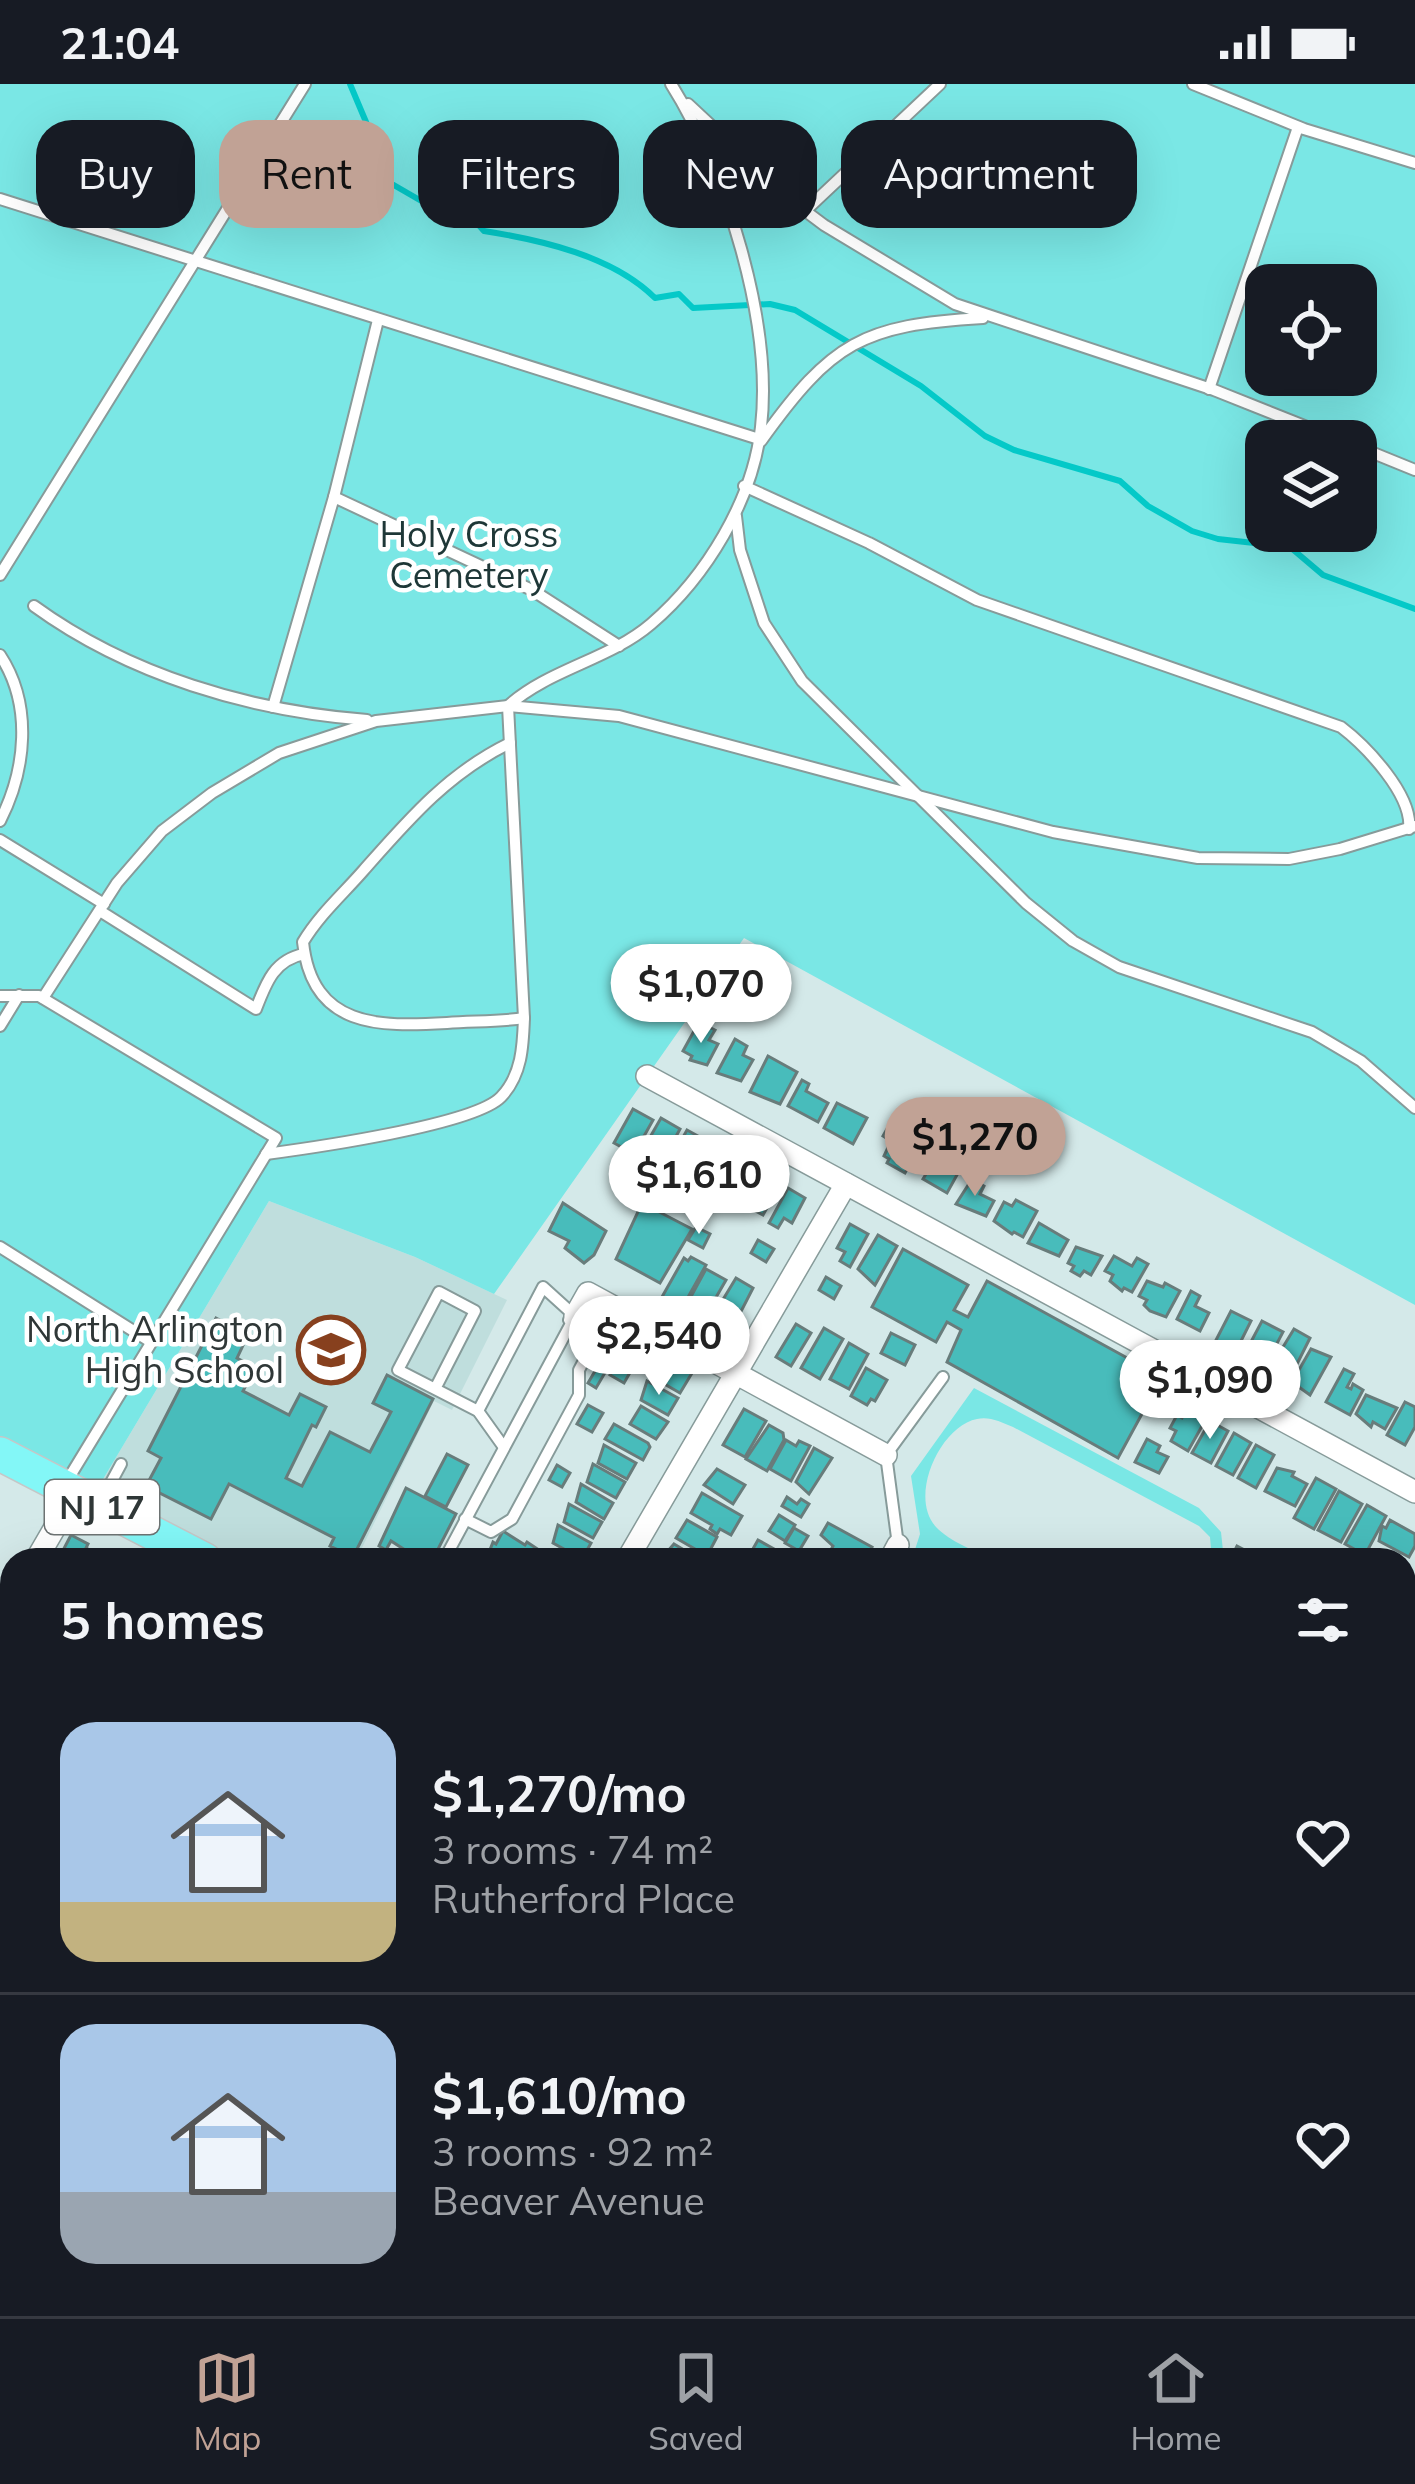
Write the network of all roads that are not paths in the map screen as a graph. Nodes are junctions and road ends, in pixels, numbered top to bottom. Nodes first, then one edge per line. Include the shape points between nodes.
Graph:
1 (305, 84) edge
2 (940, 84) edge
3 (1192, 84) edge
4 (672, 86) edge
5 (701, 120) edge
6 (1298, 128) junction
7 (1415, 163) edge
8 (0, 199) edge
9 (817, 200) edge
10 (817, 219) edge
11 (193, 261) junction
12 (992, 318) junction
13 (378, 320) junction
14 (1209, 388) junction
15 (1289, 420) edge
16 (757, 443) junction
17 (1377, 455) edge
18 (1415, 470) edge
19 (744, 486) junction
20 (334, 497) junction
21 (737, 507) junction
22 (0, 575) edge
23 (34, 606) dead end
24 (619, 646) junction
25 (0, 655) edge
26 (508, 706) junction
27 (273, 707) junction
28 (376, 721) junction
29 (510, 743) junction
30 (914, 793) junction
31 (0, 821) edge
32 (1412, 828) edge
33 (0, 840) edge
34 (102, 907) junction
35 (304, 954) junction
36 (19, 995) junction
37 (0, 996) edge
38 (43, 998) junction
39 (524, 1018) junction
40 (0, 1026) edge
41 (647, 1076) dead end
42 (1415, 1108) edge
43 (266, 1154) junction
44 (846, 1184) junction
45 (0, 1247) edge
46 (572, 1318) junction
47 (152, 1342) junction
48 (736, 1372) junction
49 (943, 1377) dead end
50 (435, 1389) junction
51 (478, 1411) junction
52 (503, 1446) junction
53 (0, 1454) edge
54 (886, 1455) junction
55 (121, 1464) dead end
56 (1415, 1492) edge
57 (79, 1495) junction
58 (465, 1519) junction
59 (44, 1548) edge
60 (182, 1548) edge
61 (450, 1548) edge
62 (634, 1548) edge
63 (894, 1548) edge

1 - 11 lane
2 - 9 lane
3 - 6 lane
4 - 5 lane
4 - 16 lane via 723,194 752,296 762,396
6 - 7 lane
6 - 14 lane
8 - 11 lane
10 - 12 lane via 923,286
11 - 13 lane
11 - 22 lane
12 - 14 lane
12 - 16 lane via 894,327 865,338 841,351
13 - 16 lane
13 - 20 lane
14 - 15 lane
16 - 19 lane
17 - 18 lane
19 - 21 lane
19 - 32 lane via 977,600 1341,727 1404,800
20 - 24 lane via 532,590
20 - 27 lane
21 - 24 lane via 681,595
21 - 30 lane via 749,585 789,664
23 - 27 lane via 138,665
24 - 26 lane
25 - 31 lane via 16,692 22,762
26 - 28 lane
26 - 29 lane
26 - 30 lane via 640,720
27 - 28 lane
28 - 34 lane via 279,753 212,793 162,831
29 - 35 lane via 473,761 398,828 311,928
29 - 39 lane
30 - 32 lane via 1116,846 1198,858 1289,859
30 - 42 lane via 1073,941 1145,978 1312,1032
33 - 34 lane
34 - 35 lane via 256,1009 276,969
34 - 38 lane
35 - 39 lane via 327,1001 379,1026
36 - 37 lane
36 - 38 lane
36 - 40 lane
38 - 43 lane via 276,1138
39 - 43 lane via 520,1064 487,1107
41 - 44 street
43 - 47 lane
44 - 48 street
44 - 56 street
45 - 47 lane
46 - 48 street via 588,1293
46 - 51 lane via 543,1288
46 - 52 lane
46 - 58 lane via 595,1337 579,1395 512,1519 491,1532
47 - 57 lane
48 - 54 street
48 - 62 street
49 - 54 lane
50 - 50 lane via 398,1370 439,1292 475,1311
50 - 51 lane
51 - 52 lane
52 - 58 lane
53 - 57 main road, NJ 17
54 - 63 lane
55 - 57 lane
57 - 59 street
57 - 60 main road, NJ 17
58 - 61 lane

